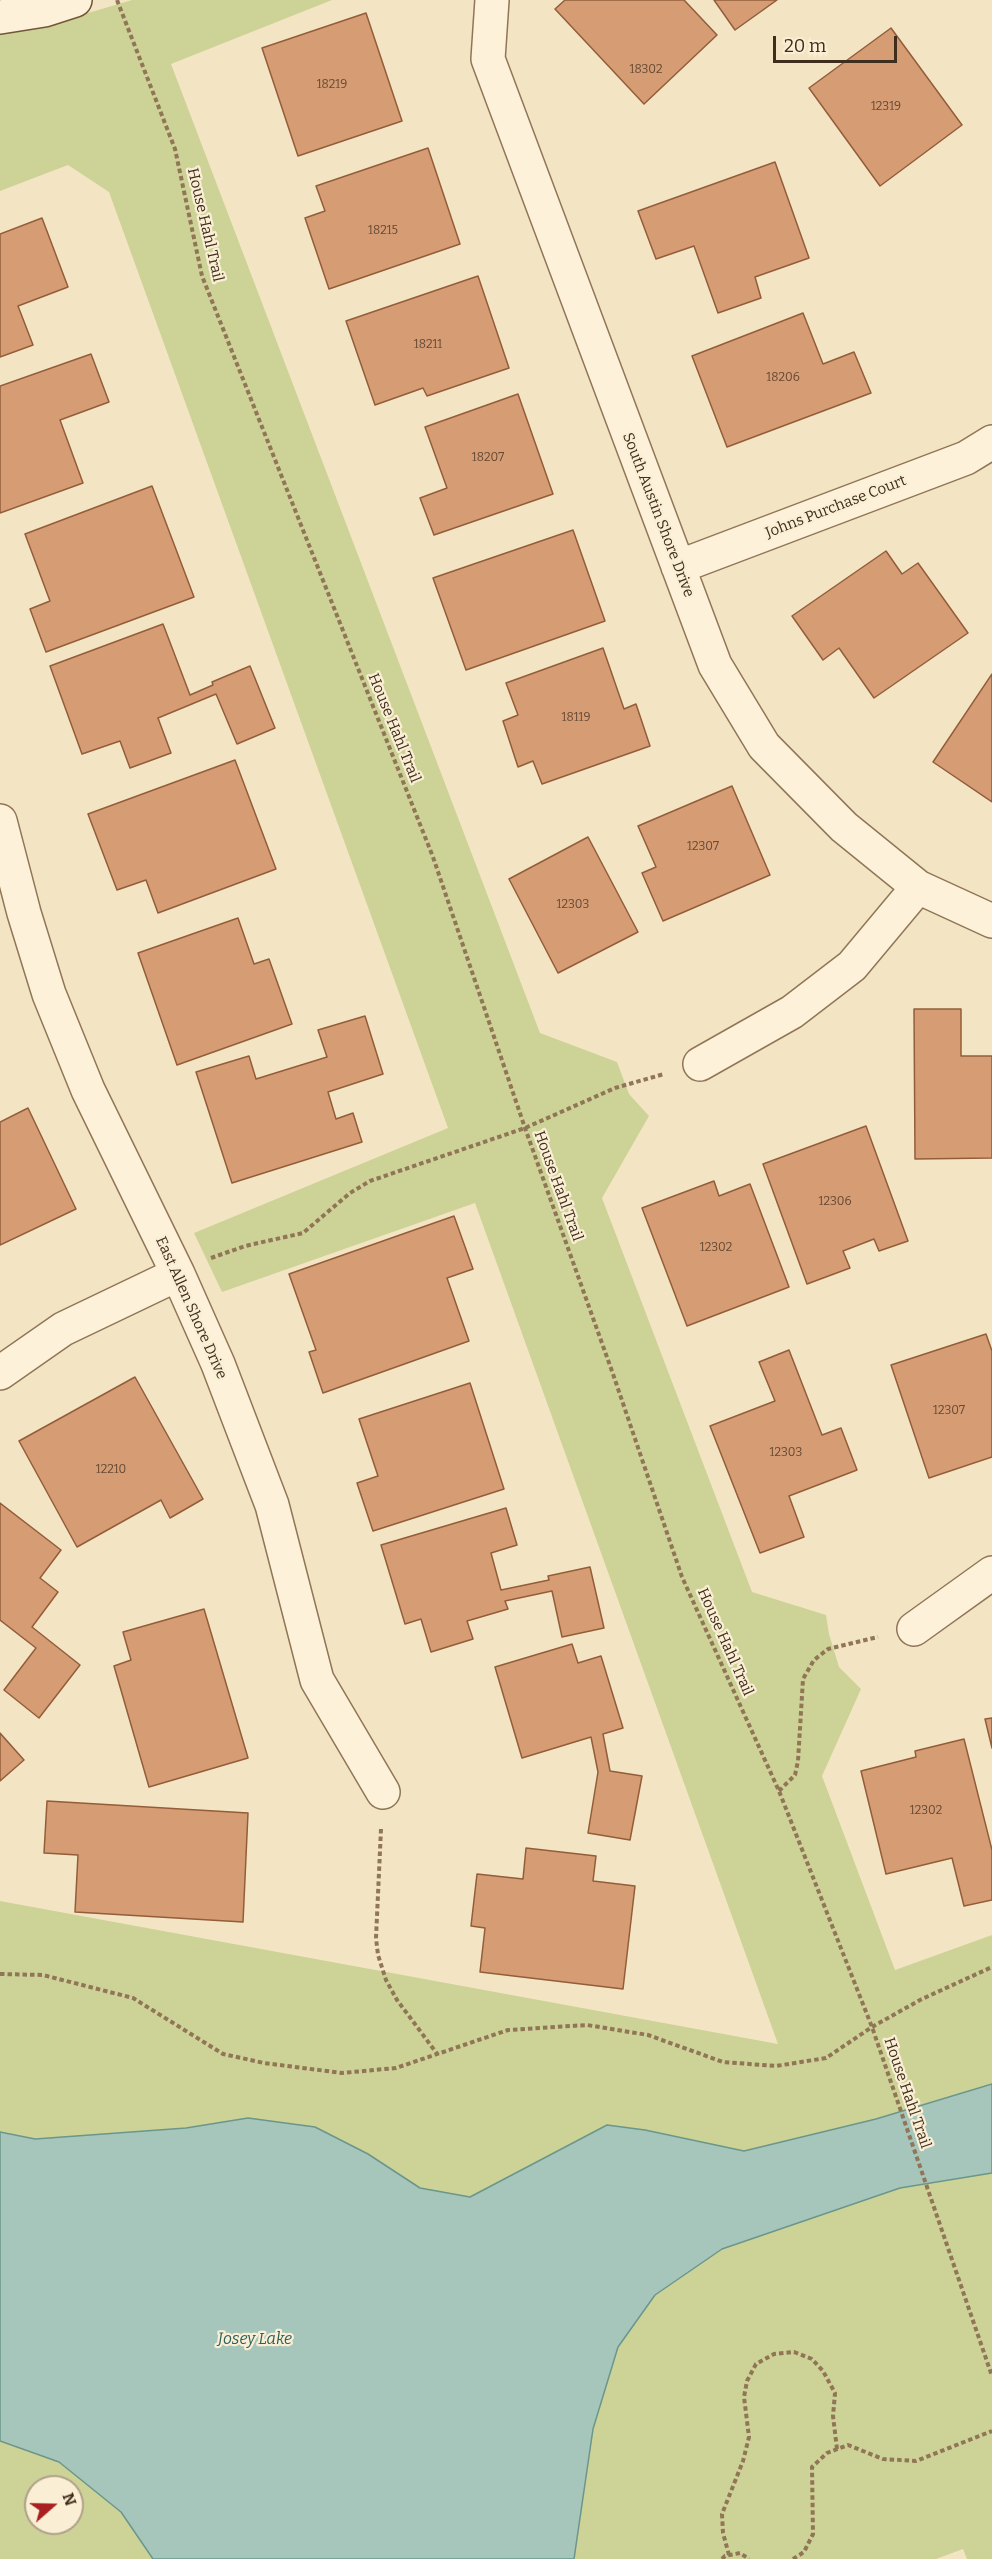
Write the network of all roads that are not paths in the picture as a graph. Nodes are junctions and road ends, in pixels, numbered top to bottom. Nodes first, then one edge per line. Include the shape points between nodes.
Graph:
1 (75, 0) edge
2 (492, 0) edge
3 (0, 17) edge
4 (992, 442) edge
5 (678, 567) junction
6 (0, 821) edge
7 (918, 887) junction
8 (992, 921) edge
9 (700, 1064) road end
10 (178, 1274) junction
11 (0, 1373) edge
12 (992, 1573) edge
13 (914, 1629) road end
14 (383, 1792) road end

1 - 3 street
2 - 5 street, South Austin Shore Drive via 488,59
4 - 5 street, Johns Purchase Court via 966,458
5 - 7 street, South Austin Shore Drive via 715,665 764,746 844,827
6 - 10 street, East Allen Shore Drive via 49,994 88,1090
7 - 8 street, South Austin Shore Drive
7 - 9 street via 852,966 792,1012
10 - 11 street via 63,1329
10 - 14 street, East Allen Shore Drive via 272,1504 317,1680
12 - 13 street

